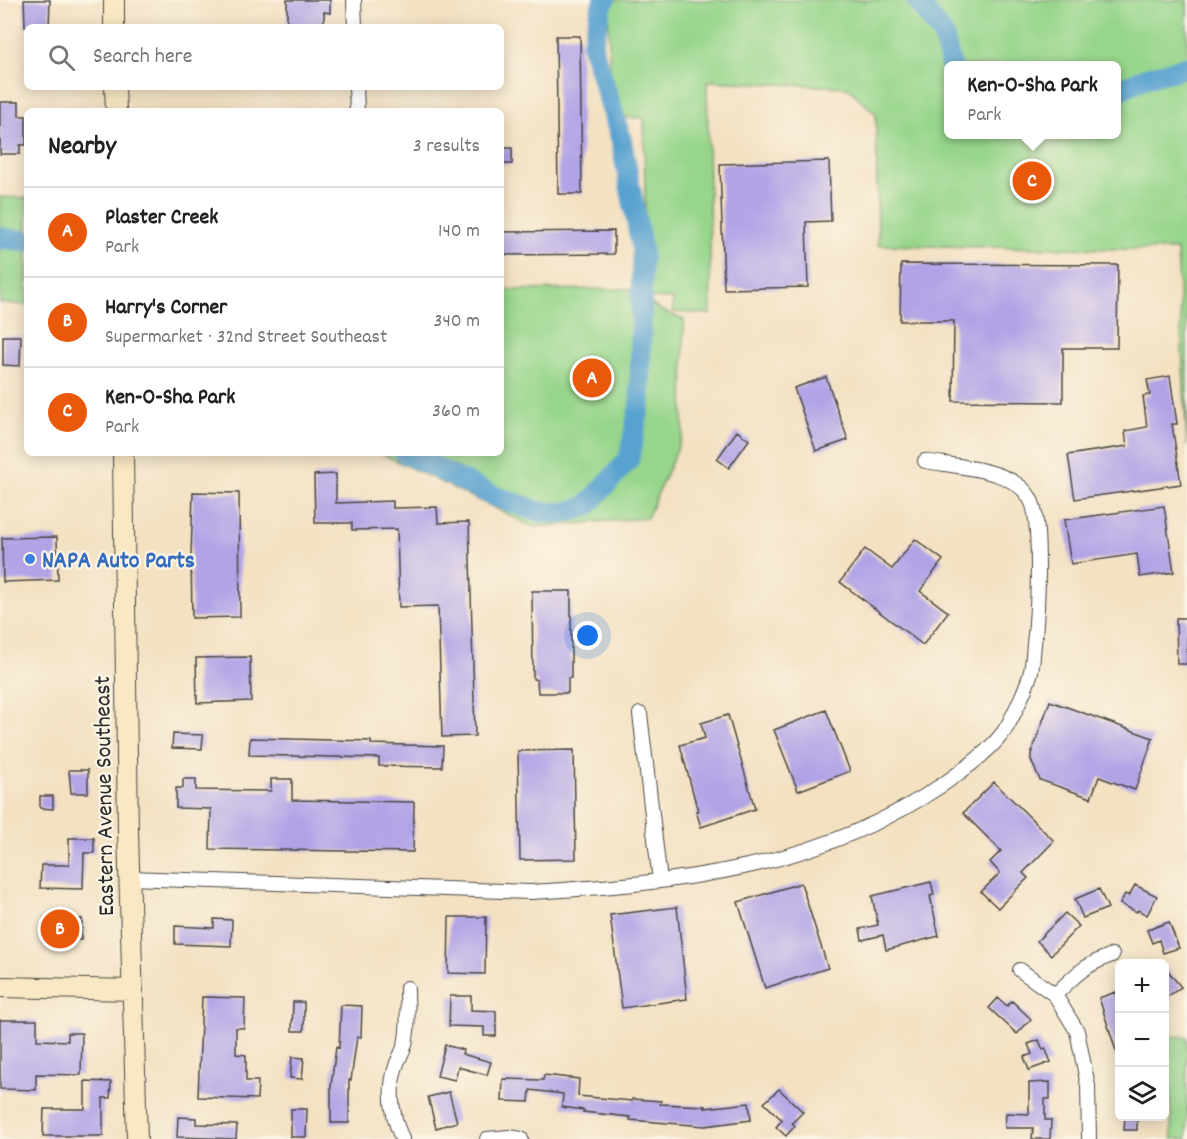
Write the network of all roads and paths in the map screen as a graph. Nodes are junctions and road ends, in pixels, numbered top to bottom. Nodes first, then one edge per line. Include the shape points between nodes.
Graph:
1 (114, 0) edge
2 (354, 0) edge
3 (114, 24) edge
4 (354, 24) edge
5 (115, 90) edge
6 (356, 90) edge
7 (116, 108) edge
8 (357, 108) edge
9 (123, 456) edge
10 (925, 461) dead end
11 (639, 714) dead end
12 (129, 878) junction
13 (660, 881) junction
14 (1113, 955) dead end
15 (1020, 970) dead end
16 (0, 987) edge
17 (408, 988) dead end
18 (133, 990) junction
19 (1055, 995) junction
20 (137, 1139) edge
21 (402, 1139) edge
22 (487, 1139) edge
23 (522, 1139) edge
24 (1089, 1139) edge

1 - 3 main road
2 - 4 street
5 - 7 main road
6 - 8 street
9 - 12 main road, Eastern Avenue Southeast
10 - 13 street via 997,474 1019,484 1033,504 1038,600 1031,672 1007,727 974,762 916,802 836,841 737,870
11 - 13 street
12 - 13 street via 531,892
12 - 18 main road, Eastern Avenue Southeast
14 - 19 street via 1080,970
15 - 19 street
16 - 18 main road
17 - 21 street via 406,1040 392,1085 392,1106
18 - 20 main road, Eastern Avenue Southeast
19 - 24 street via 1077,1031 1084,1059
22 - 23 street

